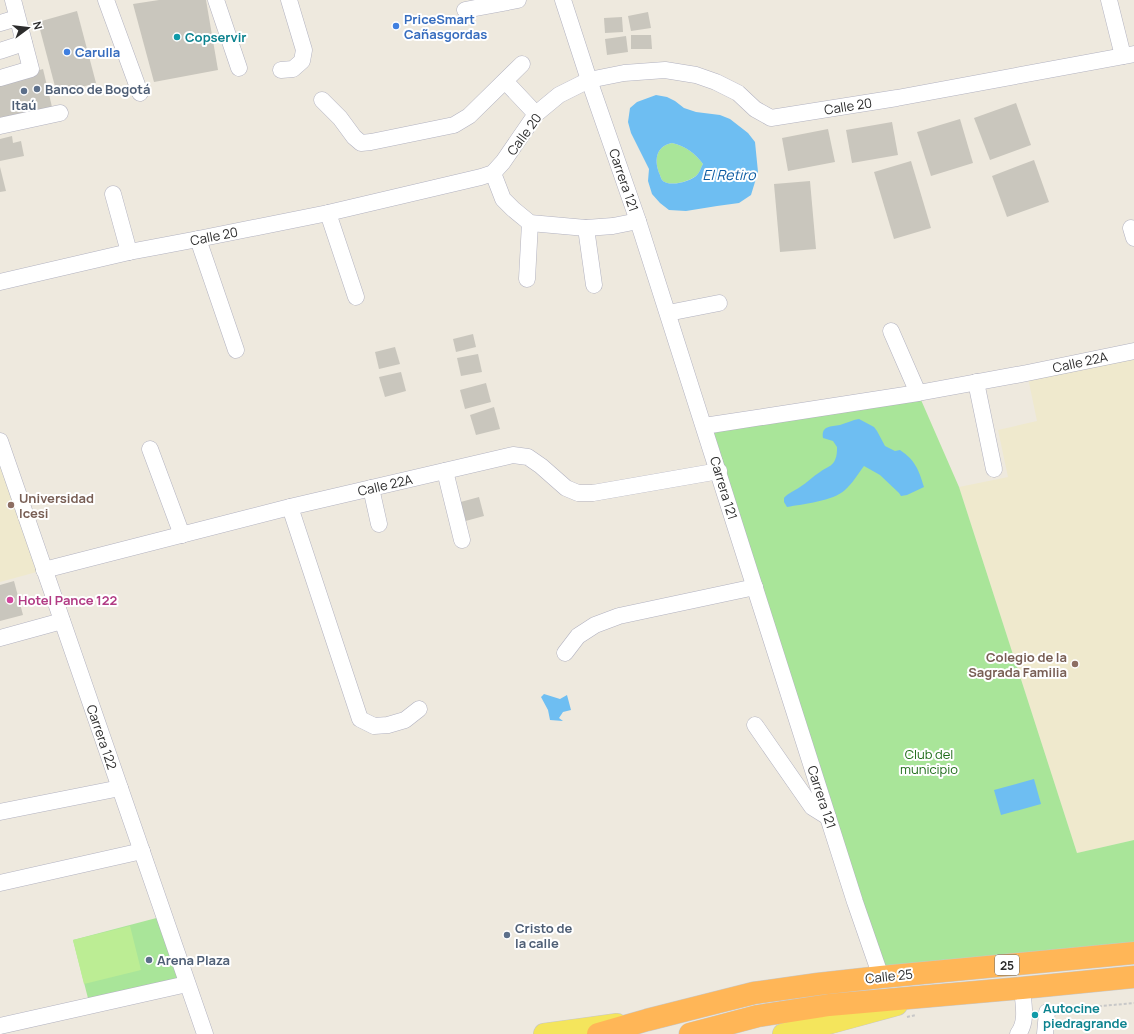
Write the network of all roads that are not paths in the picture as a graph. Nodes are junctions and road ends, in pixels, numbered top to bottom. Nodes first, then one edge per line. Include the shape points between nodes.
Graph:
1 (13, 0) edge
2 (106, 0) edge
3 (216, 0) edge
4 (289, 0) edge
5 (518, 0) edge
6 (563, 0) edge
7 (1109, 0) edge
8 (465, 10) dead end
9 (17, 18) junction
10 (0, 23) edge
11 (24, 43) junction
12 (0, 51) edge
13 (1129, 55) edge
14 (522, 64) dead end
15 (239, 68) dead end
16 (281, 70) dead end
17 (0, 78) edge
18 (589, 80) junction
19 (505, 81) junction
20 (140, 93) dead end
21 (322, 100) dead end
22 (60, 113) dead end
23 (536, 114) junction
24 (0, 126) edge
25 (493, 173) junction
26 (114, 194) dead end
27 (328, 213) junction
28 (638, 221) junction
29 (530, 223) junction
30 (586, 228) junction
31 (198, 239) junction
32 (129, 252) junction
33 (527, 279) dead end
34 (0, 282) edge
35 (594, 285) dead end
36 (356, 297) dead end
37 (719, 303) dead end
38 (668, 313) junction
39 (891, 331) dead end
40 (236, 350) dead end
41 (1134, 351) edge
42 (976, 382) junction
43 (918, 393) junction
44 (704, 426) junction
45 (0, 441) edge
46 (150, 448) dead end
47 (994, 469) dead end
48 (445, 471) junction
49 (719, 471) junction
50 (371, 488) junction
51 (290, 507) junction
52 (379, 524) dead end
53 (182, 535) junction
54 (462, 540) dead end
55 (44, 570) junction
56 (754, 587) junction
57 (62, 621) junction
58 (0, 638) edge
59 (565, 653) dead end
60 (419, 709) dead end
61 (755, 724) dead end
62 (120, 788) junction
63 (0, 812) edge
64 (828, 817) junction
65 (142, 851) junction
66 (0, 883) edge
67 (1134, 953) edge
68 (881, 977) junction
69 (1134, 977) edge
70 (188, 984) junction
71 (1022, 988) junction
72 (928, 996) junction
73 (1047, 1012) road end
74 (647, 1020) junction
75 (0, 1026) edge
76 (833, 1028) edge
77 (723, 1031) edge
78 (205, 1034) edge
79 (544, 1034) edge
80 (598, 1034) edge
81 (690, 1034) edge
82 (783, 1034) edge
83 (1018, 1034) edge
84 (1045, 1034) edge

1 - 9 street
2 - 20 street
3 - 15 street
4 - 16 street via 304,50 302,61 293,69
5 - 8 street
6 - 18 street, Carrera 121
7 - 13 street
9 - 10 street
9 - 11 street
11 - 12 street
11 - 17 street via 31,69
13 - 18 street, Calle 20 via 897,98 771,118 755,110 738,93 696,76 665,70 624,73
14 - 19 street
18 - 23 street, Calle 20 via 559,96
18 - 28 street, Carrera 121
19 - 21 street via 469,116 454,125 371,142 361,143
19 - 23 street
22 - 24 street
23 - 25 street, Calle 20
25 - 27 street, Calle 20 via 481,178
25 - 29 street via 503,198
26 - 32 street
27 - 31 street, Calle 20
27 - 36 street
28 - 30 street
28 - 38 street, Carrera 121
29 - 30 street
29 - 33 street
30 - 35 street
31 - 32 street, Calle 20
31 - 40 street
32 - 34 street, Calle 20
37 - 38 street
38 - 44 street, Carrera 121
39 - 43 street
41 - 42 street, Calle 22A
42 - 43 street, Calle 22A
42 - 47 street
43 - 44 street, Calle 22A
44 - 49 street, Carrera 121
45 - 55 street, Carrera 122
46 - 53 street
48 - 49 street, Calle 22A via 513,455 528,458 566,488 578,493 593,493
48 - 50 street, Calle 22A
48 - 54 street
49 - 56 street, Carrera 121
50 - 51 street, Calle 22A
50 - 52 street
51 - 53 street, Calle 22A
51 - 60 street via 360,719 374,726 388,725 405,720
53 - 55 street, Calle 22A
55 - 57 street, Carrera 122
56 - 59 street via 618,616 595,625 578,636
56 - 64 street, Carrera 121
57 - 58 street
57 - 62 street, Carrera 122
61 - 64 street via 812,807
62 - 63 street
62 - 65 street, Carrera 122
64 - 68 street, Carrera 121
65 - 66 street
65 - 70 street, Carrera 122
67 - 68 highway, Calle 25 / 25
68 - 74 highway, Calle 25 / 25 via 754,993
69 - 71 highway, Calle 25 / 25
70 - 75 street
70 - 78 street, Carrera 122
71 - 72 highway, Calle 25 / 25
71 - 83 street via 1025,1015 1022,1030
72 - 76 main road, Calle 25 / 25
72 - 77 highway, Calle 25 / 25 via 829,1005 758,1016
73 - 84 street
74 - 79 main road, Calle 25 / 25
74 - 80 highway, Calle 25 / 25
76 - 82 main road, Calle 25 / 25
77 - 81 highway, Calle 25 / 25

